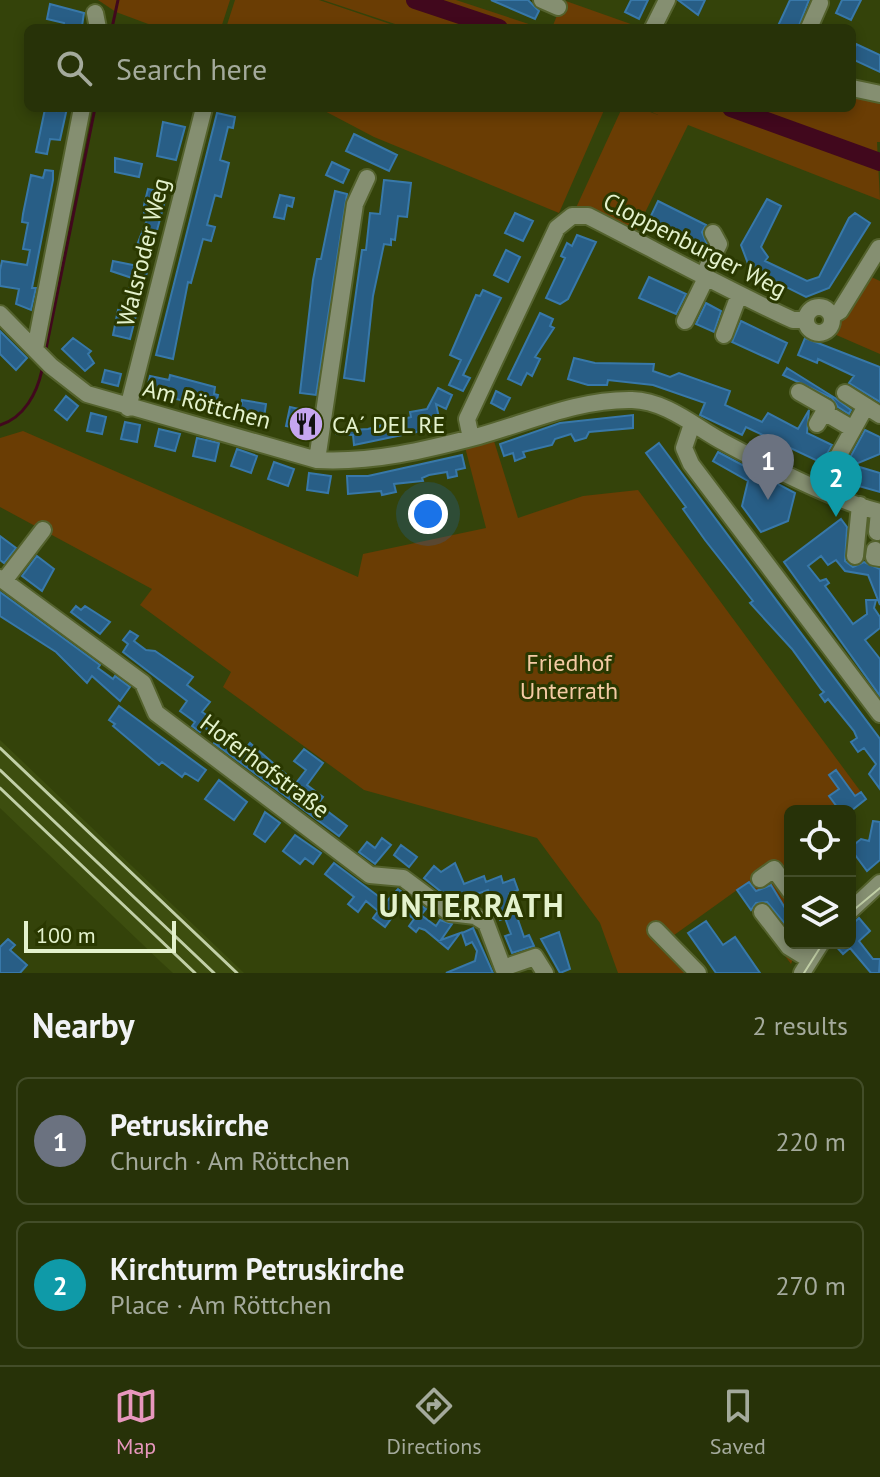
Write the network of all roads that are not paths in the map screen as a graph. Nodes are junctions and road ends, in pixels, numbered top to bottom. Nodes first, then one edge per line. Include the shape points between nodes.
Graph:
1 (667, 0) edge
2 (820, 3) dead end
3 (655, 24) edge
4 (811, 24) edge
5 (856, 89) edge
6 (880, 94) edge
7 (81, 112) edge
8 (203, 112) edge
9 (367, 178) dead end
10 (713, 233) dead end
11 (879, 248) edge
12 (705, 277) junction
13 (739, 295) junction
14 (0, 314) edge
15 (685, 321) dead end
16 (724, 335) dead end
17 (35, 349) junction
18 (799, 392) dead end
19 (845, 393) dead end
20 (128, 408) junction
21 (873, 410) edge
22 (692, 424) junction
23 (853, 429) junction
24 (471, 438) junction
25 (317, 460) junction
26 (821, 487) junction
27 (860, 505) junction
28 (880, 512) edge
29 (43, 530) dead end
30 (877, 532) dead end
31 (855, 556) dead end
32 (2, 579) edge
33 (880, 714) edge
34 (760, 879) dead end
35 (784, 883) edge
36 (875, 891) edge
37 (856, 907) edge
38 (762, 912) dead end
39 (656, 930) dead end
40 (810, 962) edge
41 (504, 970) edge
42 (545, 973) edge
43 (698, 973) edge

1 - 3 street
2 - 4 street
5 - 6 street
7 - 17 street
8 - 20 street, Walsroder Weg
9 - 25 street via 355,204
10 - 12 street via 719,244
11 - 13 street, Cloppenburger Weg via 823,332
12 - 13 street, Cloppenburger Weg
12 - 15 street
12 - 24 street, Cloppenburger Weg via 588,216 566,219 557,228 467,419
13 - 16 street
14 - 17 street, Am Röttchen
17 - 20 street, Am Röttchen via 87,394
18 - 23 street via 827,408 821,418
19 - 21 street
20 - 25 street, Am Röttchen
21 - 23 street
22 - 24 street, Am Röttchen via 663,406 632,400 586,404
22 - 26 street, Am Röttchen
22 - 33 street via 684,448 691,464
23 - 26 street
24 - 25 street, Am Röttchen via 363,460
26 - 27 street, Am Röttchen
27 - 28 street, Am Röttchen
27 - 31 street
28 - 30 street
29 - 32 street
32 - 41 street, Hoferhofstraße via 143,683 156,713 370,875 403,878 450,913 481,917
34 - 35 street via 774,869
36 - 37 street
38 - 40 street via 789,947
39 - 43 street
41 - 42 street, Hoferhofstraße via 535,957

